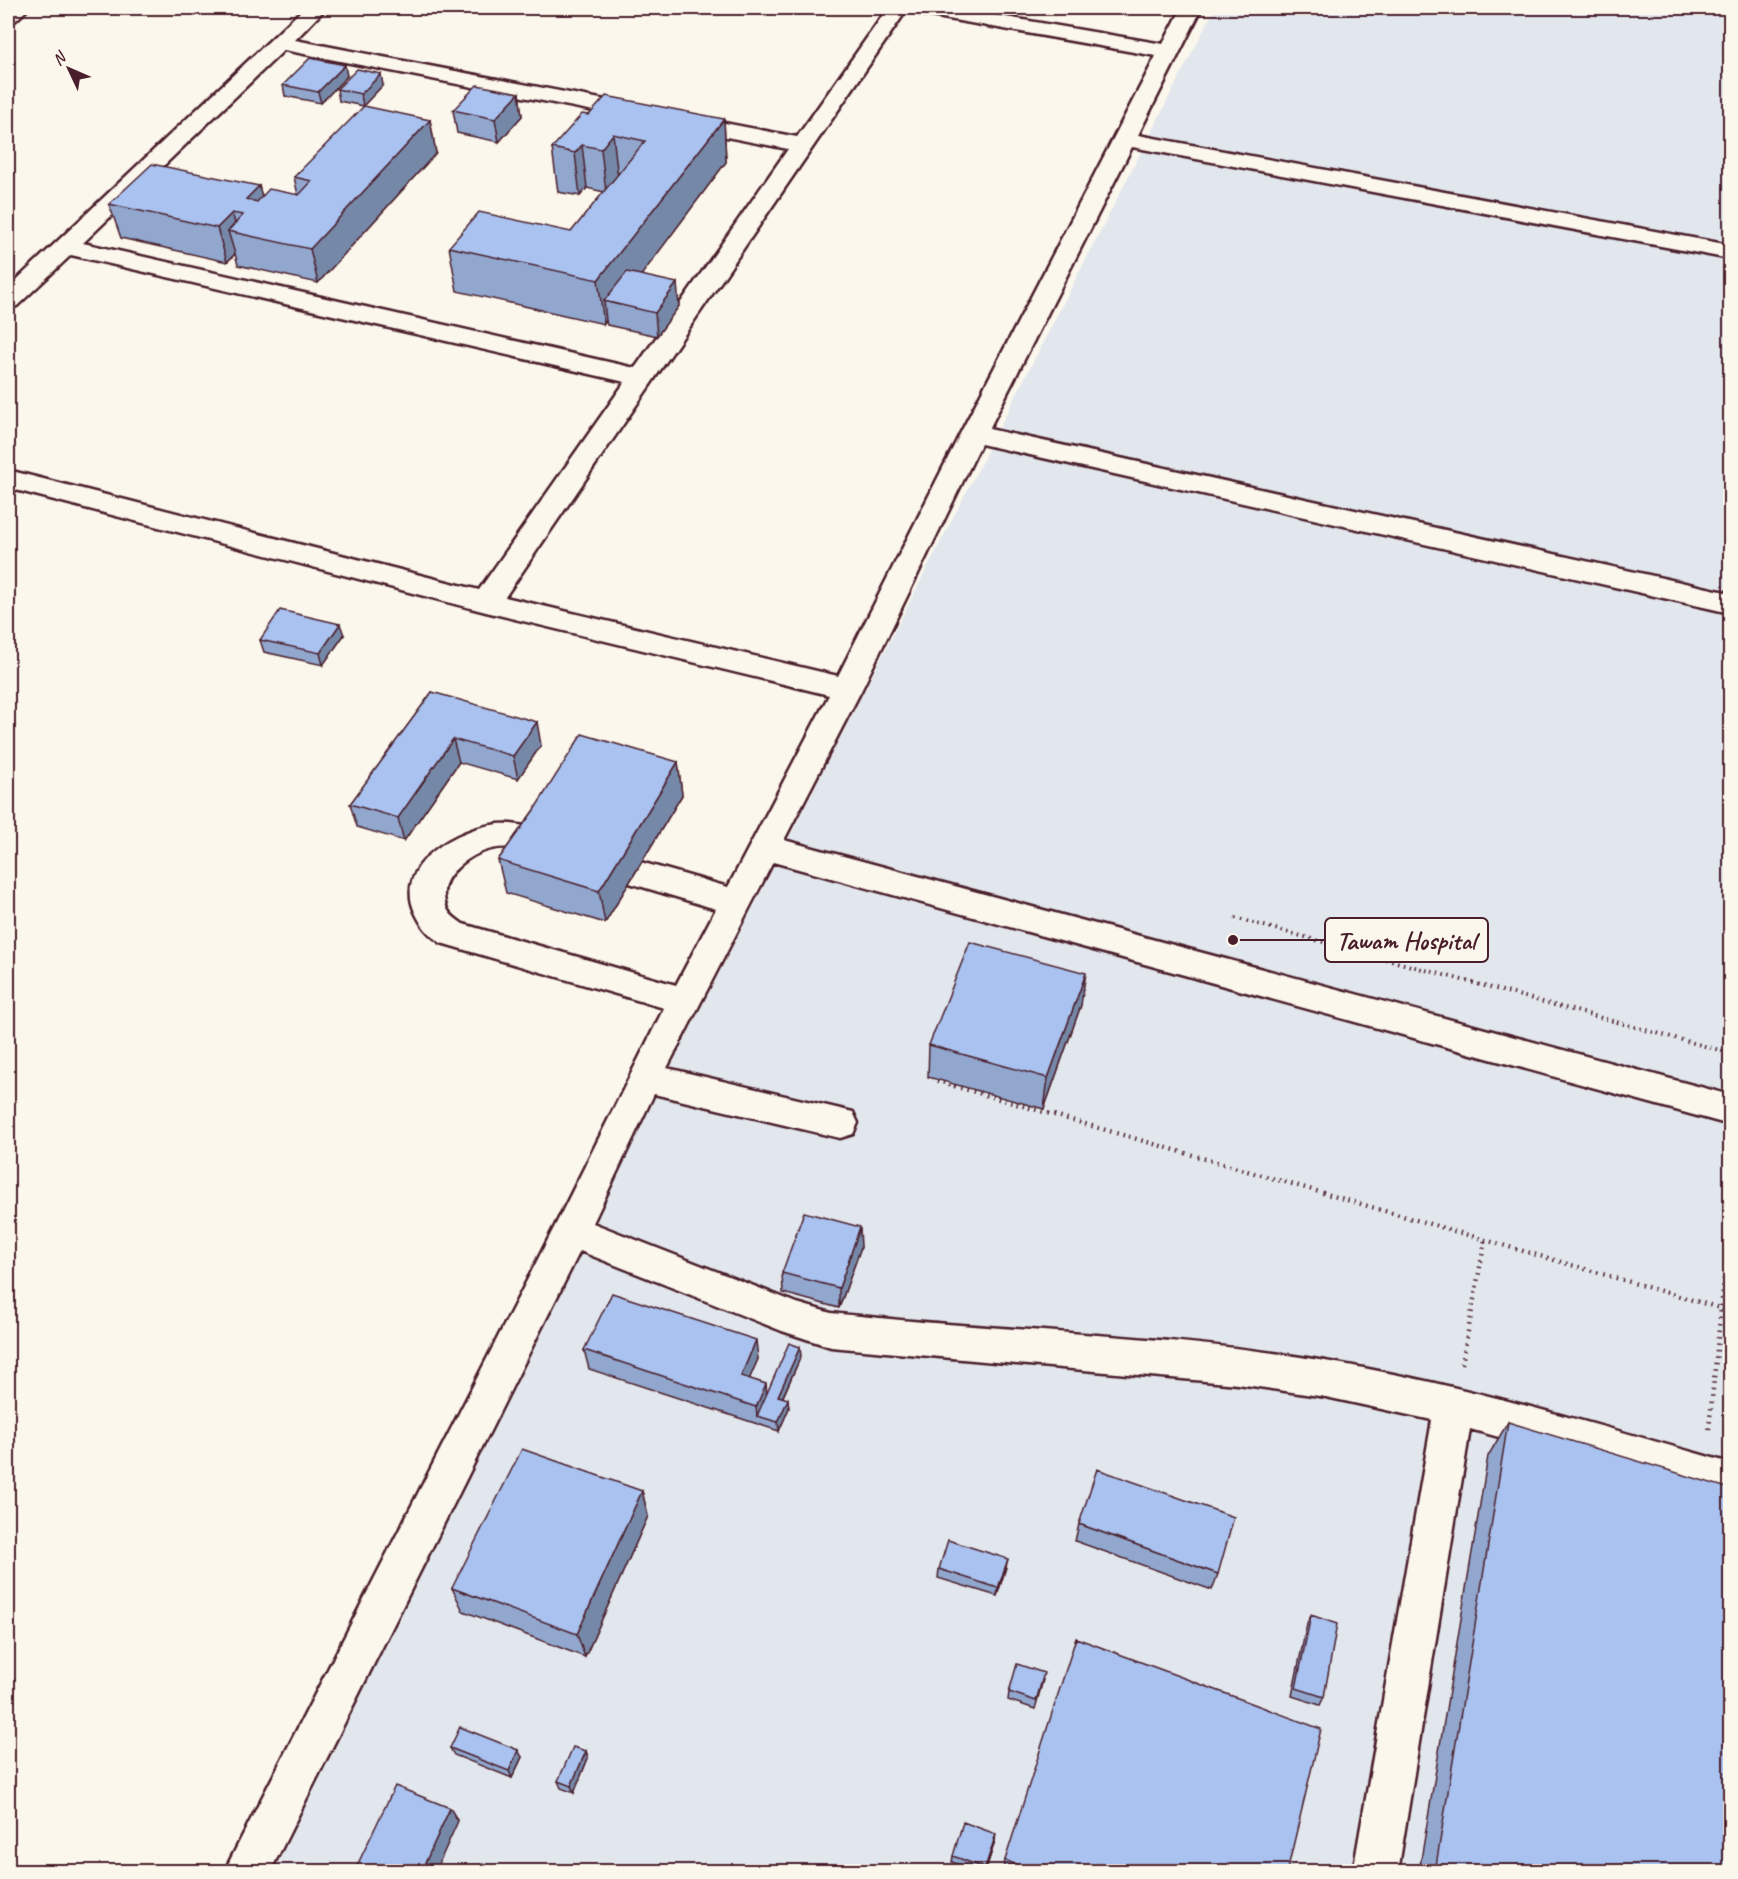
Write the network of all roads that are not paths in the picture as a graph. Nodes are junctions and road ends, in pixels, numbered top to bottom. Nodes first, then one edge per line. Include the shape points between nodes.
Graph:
1 (19, 8) edge
2 (316, 8) edge
3 (898, 8) edge
4 (920, 8) edge
5 (1192, 8) edge
6 (8, 17) edge
7 (279, 43) junction
8 (1170, 52) junction
9 (1125, 139) junction
10 (802, 145) junction
11 (65, 246) junction
12 (1731, 252) edge
13 (8, 301) edge
14 (642, 378) junction
15 (973, 434) junction
16 (8, 479) edge
17 (486, 602) junction
18 (1731, 603) edge
19 (847, 690) junction
20 (541, 843) edge
21 (764, 847) junction
22 (637, 873) dead end
23 (737, 902) junction
24 (686, 1001) junction
25 (645, 1077) junction
26 (1731, 1110) edge
27 (840, 1123) dead end
28 (571, 1231) junction
29 (1454, 1406) junction
30 (1718, 1478) edge
31 (246, 1872) edge
32 (1376, 1872) edge

1 - 6 street
2 - 7 street
3 - 10 street
4 - 8 street
5 - 8 street
7 - 10 street
7 - 11 street
8 - 9 street
9 - 12 street
9 - 15 street
10 - 14 street
11 - 13 street
11 - 14 street
14 - 17 street
15 - 18 street
15 - 19 street
16 - 17 street
17 - 19 street
19 - 21 street
20 - 24 street via 520,836 496,836 451,852 436,868 427,886 428,905 436,922 453,934
21 - 23 street
21 - 26 street
22 - 23 street
23 - 24 street
24 - 25 street
25 - 27 street
25 - 28 street
28 - 29 street via 831,1330 1270,1370
28 - 31 street
29 - 30 street
29 - 32 street

